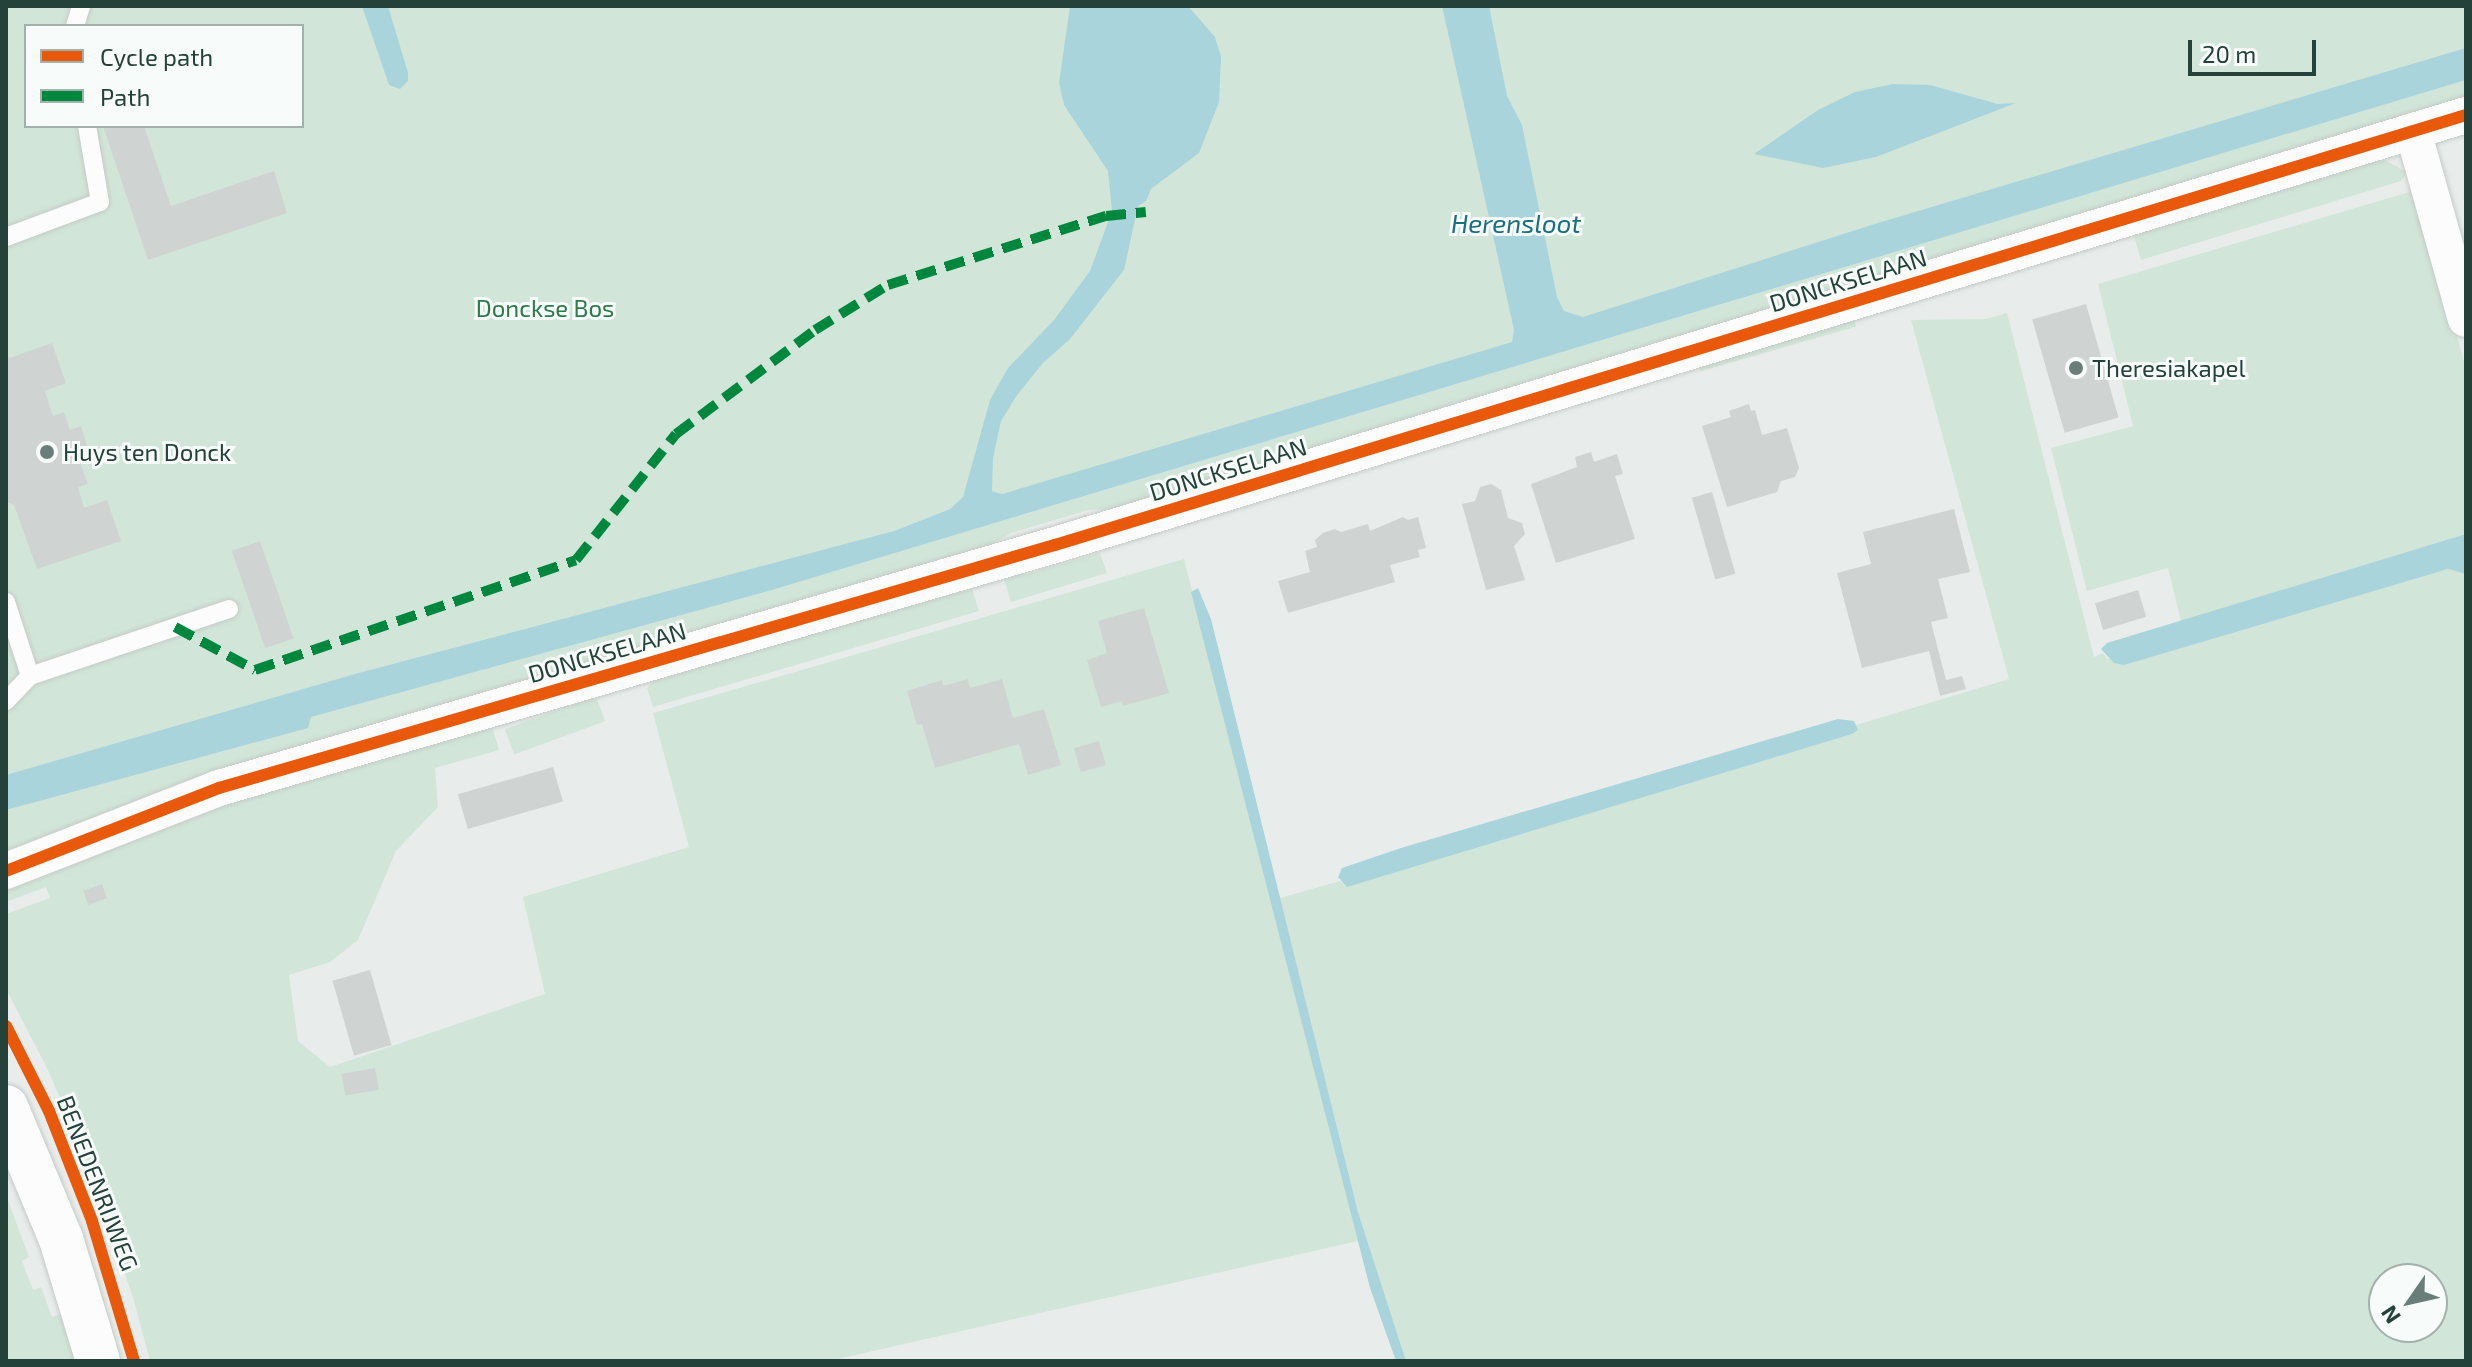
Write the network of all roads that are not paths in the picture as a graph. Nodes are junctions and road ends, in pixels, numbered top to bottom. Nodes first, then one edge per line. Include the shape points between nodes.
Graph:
1 (2466, 115) edge
2 (87, 128) edge
3 (2413, 131) junction
4 (6, 237) edge
5 (2466, 319) edge
6 (6, 602) edge
7 (229, 609) dead end
8 (30, 676) junction
9 (6, 701) edge
10 (6, 871) edge
11 (6, 1107) edge
12 (98, 1361) edge

1 - 3 street, DONCKSELAAN
2 - 4 lane via 100,202
3 - 5 street
3 - 10 street, DONCKSELAAN via 1055,545 219,788
6 - 8 lane
7 - 8 lane
8 - 9 lane
11 - 12 street via 61,1239

